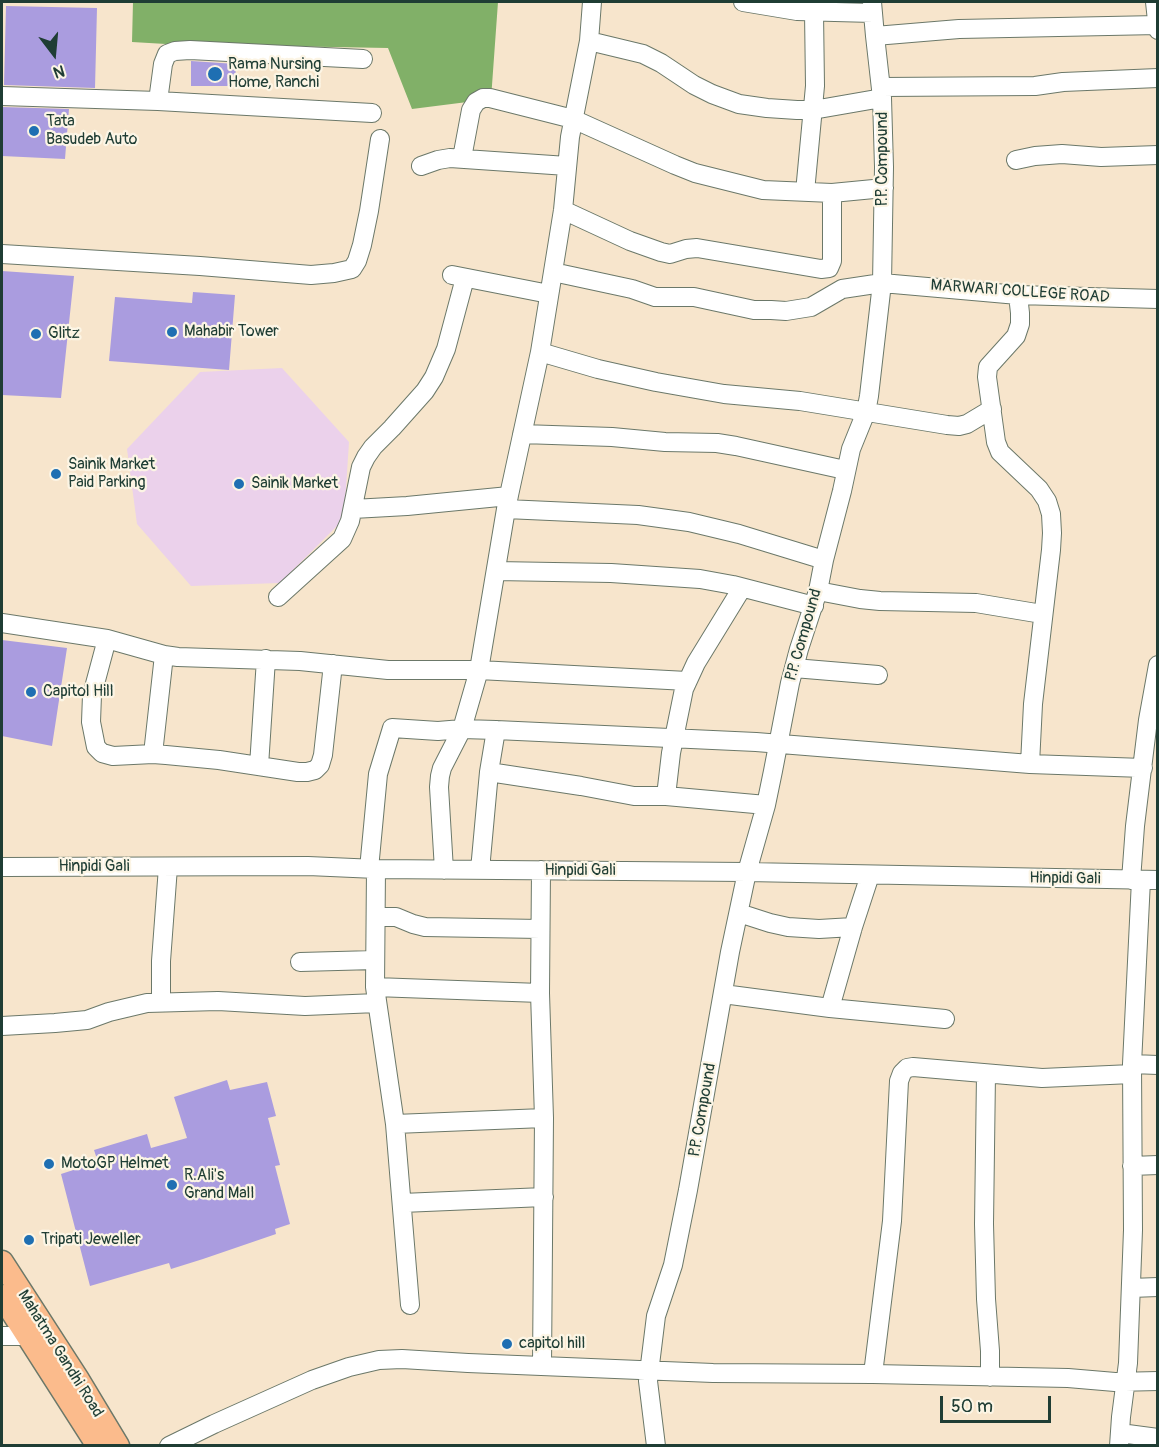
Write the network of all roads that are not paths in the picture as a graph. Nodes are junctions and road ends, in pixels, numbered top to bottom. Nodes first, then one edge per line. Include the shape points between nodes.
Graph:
1 (592, 2) edge
2 (743, 2) edge
3 (1155, 2) edge
4 (872, 7) edge
5 (814, 12) junction
6 (1157, 27) edge
7 (874, 36) junction
8 (589, 41) junction
9 (363, 59) dead end
10 (1158, 78) edge
11 (882, 93) junction
12 (2, 96) edge
13 (158, 101) junction
14 (813, 110) junction
15 (372, 113) dead end
16 (573, 119) junction
17 (380, 139) dead end
18 (1158, 155) edge
19 (462, 158) junction
20 (1016, 160) dead end
21 (421, 166) dead end
22 (567, 166) junction
23 (884, 188) junction
24 (805, 192) junction
25 (832, 193) junction
26 (563, 210) junction
27 (2, 254) edge
28 (553, 272) junction
29 (882, 282) junction
30 (549, 294) junction
31 (1018, 295) junction
32 (1158, 299) edge
33 (540, 352) junction
34 (992, 409) junction
35 (866, 412) junction
36 (522, 434) junction
37 (846, 470) junction
38 (508, 503) junction
39 (353, 509) junction
40 (824, 560) junction
41 (496, 571) junction
42 (742, 588) junction
43 (278, 597) dead end
44 (816, 598) junction
45 (1042, 614) junction
46 (2, 623) edge
47 (106, 639) junction
48 (164, 655) junction
49 (266, 659) junction
50 (333, 664) junction
51 (1158, 665) edge
52 (794, 668) junction
53 (479, 670) junction
54 (878, 675) dead end
55 (687, 681) junction
56 (1155, 694) edge
57 (462, 729) junction
58 (496, 729) junction
59 (674, 738) junction
60 (779, 743) junction
61 (153, 754) junction
62 (1030, 764) junction
63 (259, 765) junction
64 (1143, 768) junction
65 (489, 772) junction
66 (666, 796) junction
67 (766, 805) junction
68 (2, 867) edge
69 (168, 867) junction
70 (373, 869) junction
71 (444, 870) junction
72 (480, 870) junction
73 (541, 870) junction
74 (747, 872) junction
75 (870, 875) junction
76 (1143, 880) edge
77 (739, 914) junction
78 (376, 916) junction
79 (853, 927) junction
80 (540, 928) junction
81 (375, 960) junction
82 (300, 962) dead end
83 (540, 993) junction
84 (723, 994) junction
85 (376, 995) junction
86 (161, 1002) junction
87 (830, 1008) junction
88 (945, 1019) dead end
89 (2, 1026) edge
90 (1158, 1065) edge
91 (1132, 1069) junction
92 (986, 1074) junction
93 (544, 1118) junction
94 (395, 1124) junction
95 (1132, 1166) junction
96 (1158, 1166) edge
97 (544, 1197) junction
98 (402, 1203) junction
99 (2, 1262) edge
100 (1158, 1287) edge
101 (1131, 1288) junction
102 (2, 1296) edge
103 (410, 1305) dead end
104 (2, 1336) edge
105 (28, 1336) junction
106 (542, 1366) junction
107 (649, 1370) junction
108 (873, 1374) junction
109 (990, 1377) junction
110 (1158, 1381) edge
111 (1125, 1382) junction
112 (1158, 1438) edge
113 (1119, 1439) edge
114 (98, 1446) edge
115 (118, 1446) edge
116 (169, 1446) edge
117 (656, 1446) edge

1 - 8 street
2 - 5 street
3 - 6 street
4 - 5 street
4 - 7 street, P.P. Compound
5 - 14 street
6 - 7 street via 959,29
7 - 11 street, P.P. Compound
8 - 14 street via 653,58 694,85 739,104
8 - 16 street
9 - 13 street via 175,51 167,54 163,64
10 - 11 street
11 - 14 street
11 - 23 street, P.P. Compound
12 - 13 street
13 - 15 street
14 - 24 street
16 - 19 street via 483,98 471,110
16 - 22 street
16 - 24 street via 706,176 763,190
17 - 27 street via 362,245 352,269 311,275
18 - 20 street via 1062,154
19 - 21 street
19 - 22 street
22 - 26 street
23 - 25 street
23 - 29 street, P.P. Compound
24 - 25 street
25 - 26 street via 832,261 829,268 821,269 697,248 669,254
26 - 28 street
28 - 29 street, MARWARI COLLEGE ROAD via 655,297 694,297 754,310 786,311 811,307 843,289
28 - 30 street
29 - 31 street, MARWARI COLLEGE ROAD
29 - 35 street, P.P. Compound
30 - 33 street
30 - 39 street via 458,277 446,350 434,377 366,457
31 - 32 street, MARWARI COLLEGE ROAD
31 - 34 street via 1020,324 1016,336 988,367
33 - 35 street via 667,384
33 - 36 street
34 - 35 street via 959,426
34 - 45 street via 1000,452 1039,489 1051,514 1051,550
35 - 37 street, P.P. Compound
36 - 37 street via 717,443
36 - 38 street
37 - 40 street, P.P. Compound
38 - 39 street
38 - 40 street via 689,522
38 - 41 street
39 - 43 street via 342,538
40 - 44 street, P.P. Compound
41 - 42 street via 676,577
41 - 53 street
42 - 44 street
42 - 55 street
44 - 45 street via 976,603
44 - 52 street, P.P. Compound
45 - 62 street
46 - 47 street
47 - 48 street
47 - 61 street via 92,695 91,722 96,747 113,756
48 - 49 street
48 - 61 street
49 - 50 street
49 - 63 street
50 - 53 street via 406,671
50 - 63 street via 320,765 315,770 298,772
51 - 56 street
52 - 54 street
52 - 60 street, P.P. Compound
53 - 55 street
53 - 57 street
55 - 59 street
56 - 64 street
57 - 58 street
57 - 70 street via 392,728 378,774
57 - 71 street via 440,776
58 - 59 street
58 - 65 street
59 - 60 street
59 - 66 street
60 - 62 street
60 - 67 street, P.P. Compound
61 - 63 street
62 - 64 street
64 - 76 street via 1135,826
65 - 66 street via 634,796
65 - 72 street
66 - 67 street
67 - 74 street, P.P. Compound
68 - 69 street, Hinpidi Gali
69 - 70 street, Hinpidi Gali
69 - 86 street
70 - 71 street, Hinpidi Gali
70 - 78 street
71 - 72 street, Hinpidi Gali
72 - 73 street, Hinpidi Gali
73 - 74 street, Hinpidi Gali
73 - 80 street
74 - 75 street, Hinpidi Gali
74 - 77 street, P.P. Compound
75 - 76 street, Hinpidi Gali
75 - 79 street
76 - 91 street
77 - 79 street via 788,927
77 - 84 street, P.P. Compound
78 - 80 street via 396,917 425,927
78 - 81 street
79 - 87 street
80 - 83 street
81 - 82 street
81 - 85 street
83 - 85 street
83 - 93 street
84 - 87 street
84 - 107 street, P.P. Compound via 673,1265 656,1316
85 - 86 street via 305,1006
85 - 94 street
86 - 89 street via 87,1020
87 - 88 street
90 - 91 street
91 - 92 street via 1042,1078
91 - 95 street
92 - 108 street via 914,1067 902,1073 892,1221
92 - 109 street via 984,1224
93 - 94 street
93 - 97 street
94 - 98 street
95 - 96 street
95 - 101 street
97 - 98 street
97 - 106 street
98 - 103 street
99 - 115 main road, Mahatma Gandhi Road
100 - 101 street
101 - 111 street
102 - 105 main road, Mahatma Gandhi Road
104 - 105 street
105 - 114 main road, Mahatma Gandhi Road
106 - 107 street
106 - 116 street via 379,1360 312,1380
107 - 108 street
107 - 117 street, P.P. Compound
108 - 109 street
109 - 111 street
110 - 111 street
111 - 113 street
112 - 113 street

